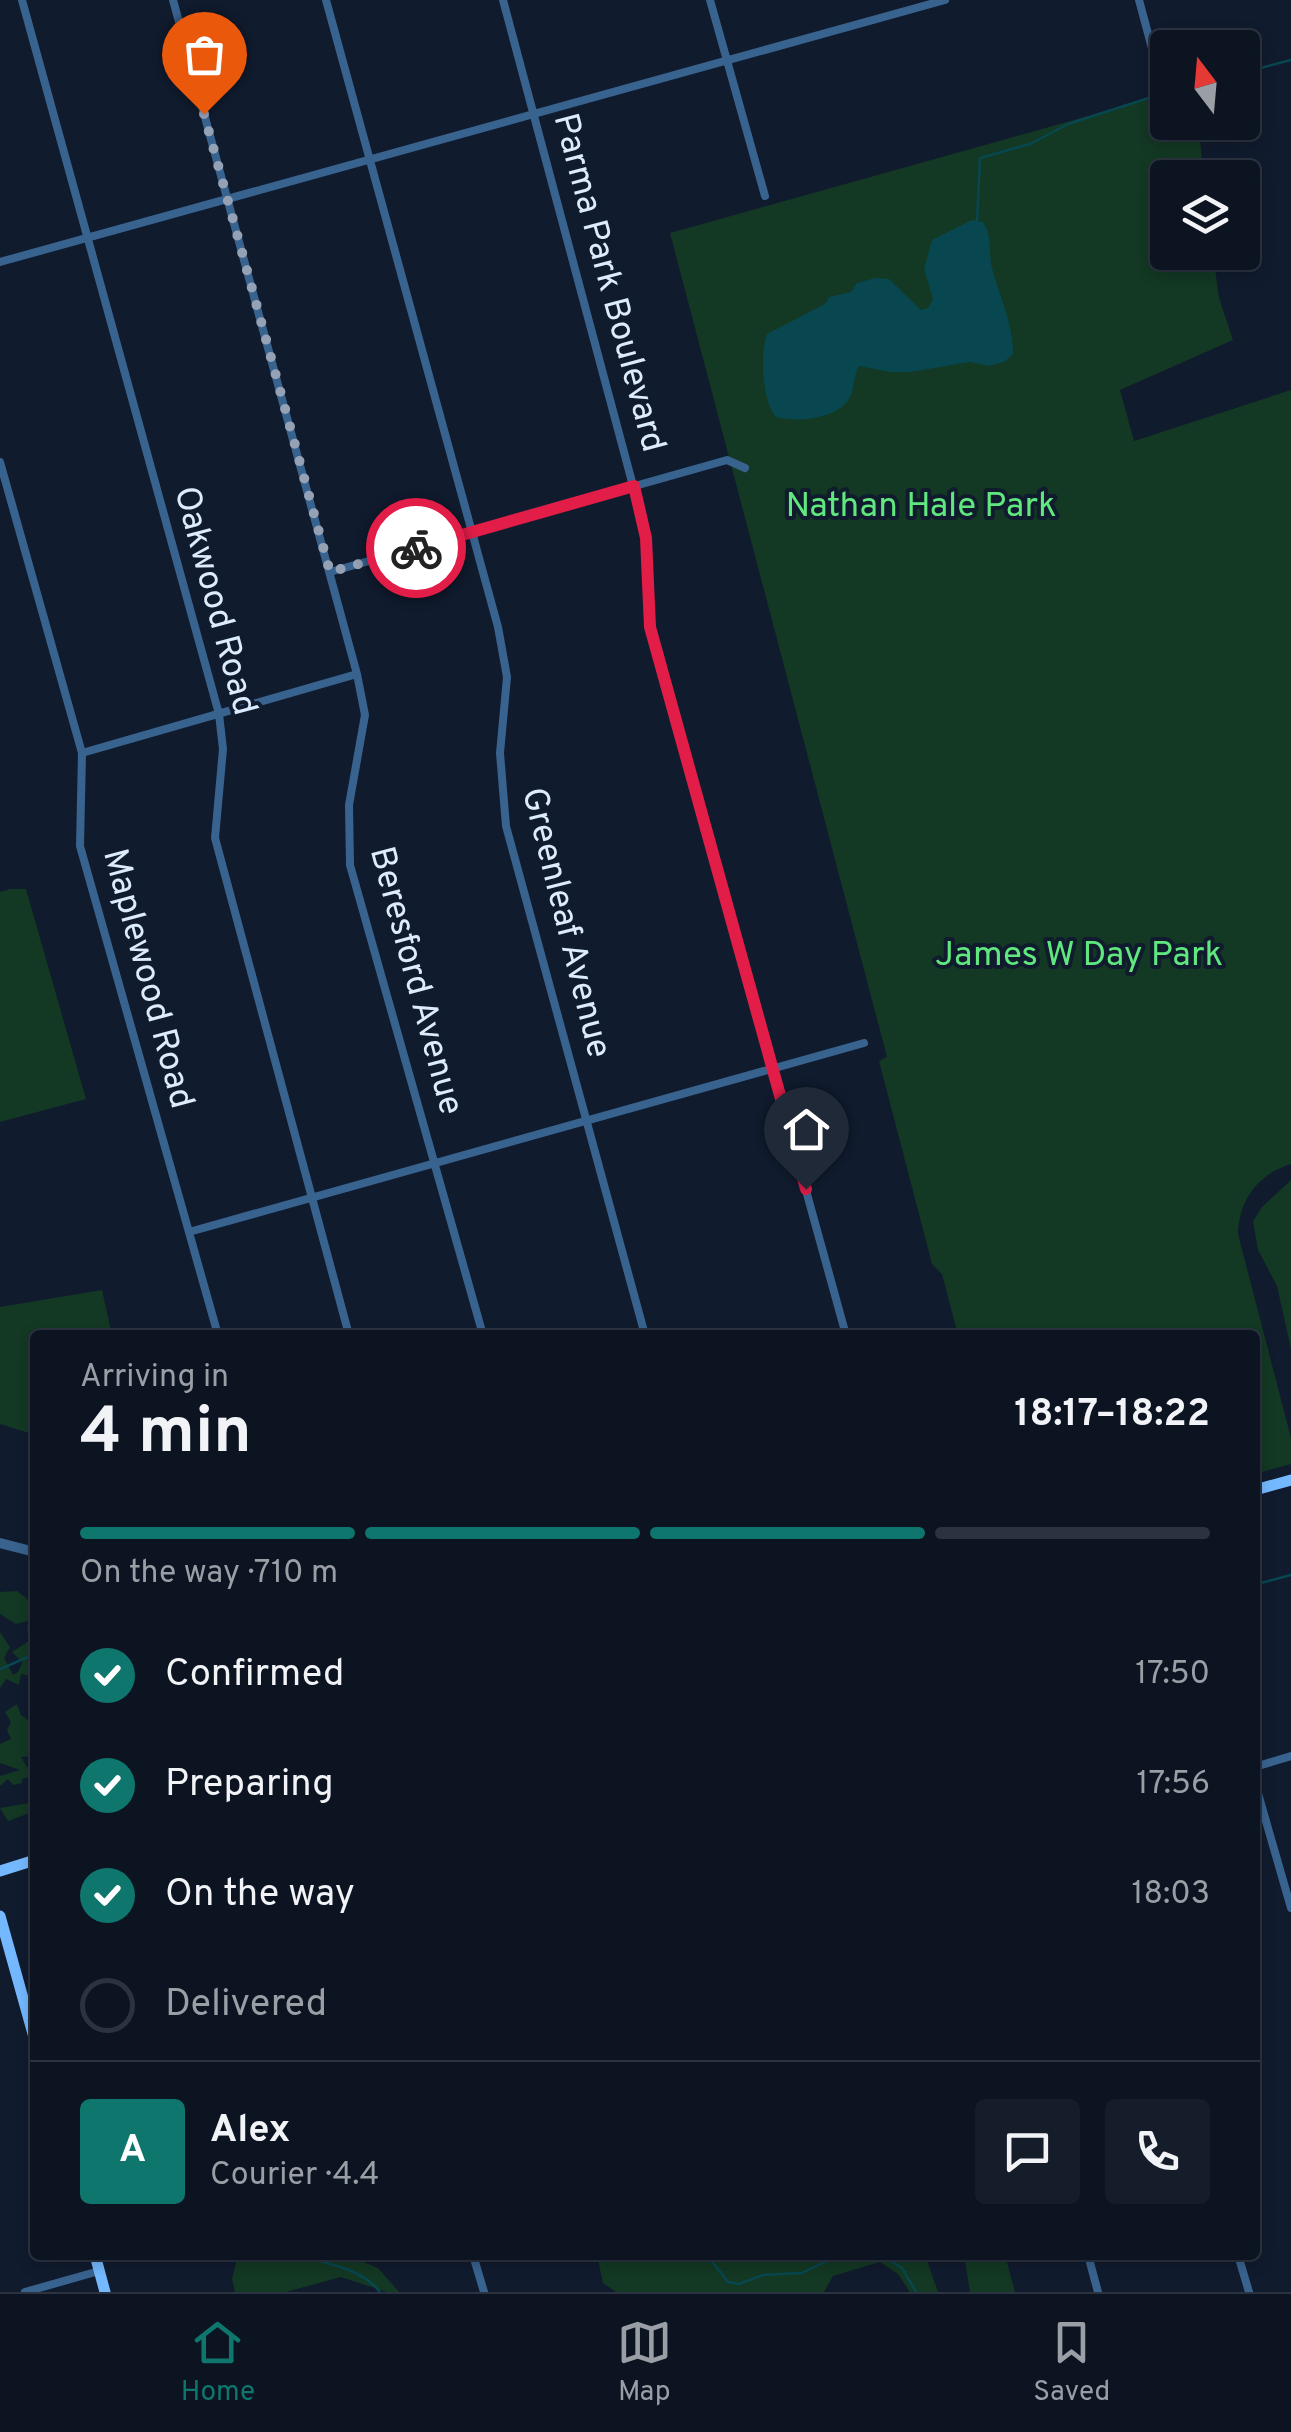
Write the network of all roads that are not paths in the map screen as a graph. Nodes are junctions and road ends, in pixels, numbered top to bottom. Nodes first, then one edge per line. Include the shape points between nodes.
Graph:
1 (22, 0) edge
2 (173, 0) edge
3 (326, 0) edge
4 (504, 0) edge
5 (710, 0) edge
6 (945, 0) edge
7 (1139, 0) edge
8 (1150, 41) edge
9 (726, 60) junction
10 (534, 114) junction
11 (370, 160) junction
12 (765, 196) dead end
13 (227, 199) junction
14 (86, 239) junction
15 (0, 262) edge
16 (0, 462) edge
17 (745, 468) dead end
18 (634, 486) junction
19 (472, 534) junction
20 (330, 572) junction
21 (357, 674) junction
22 (219, 714) junction
23 (82, 753) junction
24 (864, 1044) dead end
25 (773, 1067) junction
26 (587, 1120) junction
27 (436, 1164) junction
28 (312, 1201) junction
29 (190, 1232) junction
30 (217, 1330) edge
31 (348, 1330) edge
32 (482, 1330) edge
33 (644, 1330) edge
34 (845, 1330) edge
35 (1291, 1480) edge
36 (1260, 1489) edge
37 (0, 1543) edge
38 (30, 1551) edge
39 (1291, 1756) edge
40 (1260, 1765) edge
41 (1260, 1800) edge
42 (30, 1862) edge
43 (0, 1871) edge
44 (1291, 1908) edge
45 (0, 1916) edge
46 (30, 2023) edge
47 (96, 2260) edge
48 (474, 2260) edge
49 (1089, 2260) edge
50 (1239, 2260) edge
51 (99, 2271) junction
52 (25, 2292) edge
53 (104, 2292) edge
54 (484, 2292) edge
55 (1098, 2292) edge
56 (1248, 2292) edge

1 - 14 street, Oakwood Road
2 - 13 street, Beresford Avenue
3 - 11 street, Greenleaf Avenue
4 - 10 street, Parma Park Boulevard
5 - 9 street
6 - 9 street
7 - 8 street
9 - 10 street
9 - 12 street
10 - 11 street
10 - 18 street, Parma Park Boulevard
11 - 13 street
11 - 19 street, Greenleaf Avenue
13 - 14 street
13 - 20 street, Beresford Avenue
14 - 15 street
14 - 22 street, Oakwood Road
16 - 23 street, Maplewood Road
17 - 18 street via 727,460
18 - 19 street
18 - 25 street, Parma Park Boulevard via 646,538 650,627
19 - 20 street
19 - 26 street, Greenleaf Avenue via 506,677 500,753 506,826
20 - 21 street, Beresford Avenue
21 - 22 street
21 - 27 street, Beresford Avenue via 365,715 349,805 350,864
22 - 23 street
22 - 28 street, Oakwood Road via 223,750 215,838
23 - 29 street, Maplewood Road via 80,846
24 - 25 street
25 - 26 street
25 - 34 street, Parma Park Boulevard
26 - 27 street
26 - 33 street, Greenleaf Avenue
27 - 28 street
27 - 32 street, Beresford Avenue
28 - 29 street
28 - 31 street, Oakwood Road
29 - 30 street, Maplewood Road
35 - 36 main road
37 - 38 street
39 - 40 street
41 - 44 street
42 - 43 main road
45 - 46 main road
47 - 51 main road
48 - 54 street
49 - 55 street
50 - 56 street
51 - 52 street
51 - 53 main road

